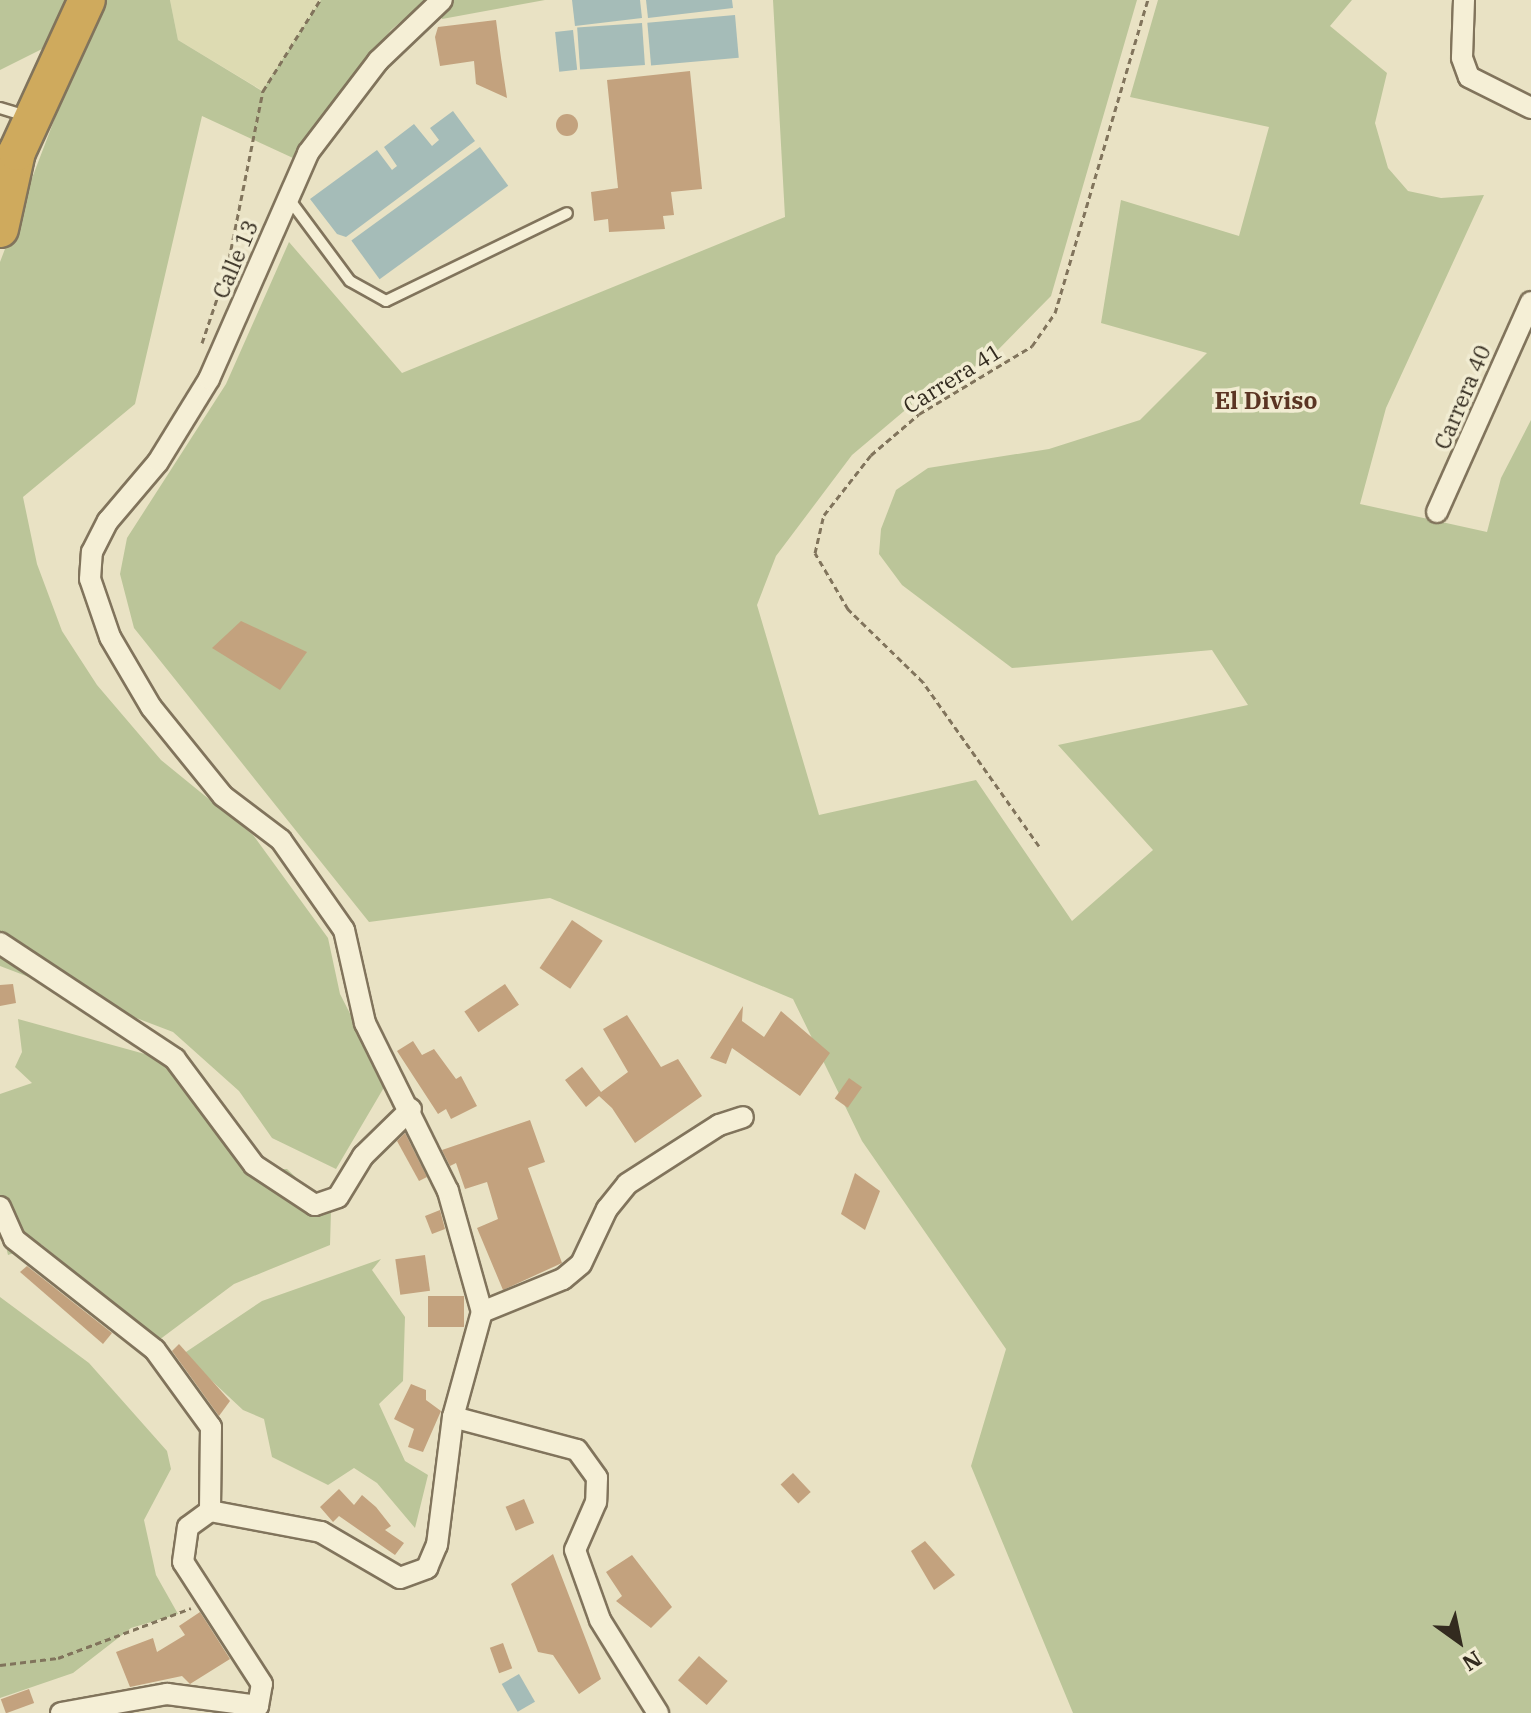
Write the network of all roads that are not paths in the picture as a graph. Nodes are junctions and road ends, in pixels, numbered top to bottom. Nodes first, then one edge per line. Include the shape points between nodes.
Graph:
1 (87, 0) edge
2 (442, 0) edge
3 (1464, 0) edge
4 (1531, 108) edge
5 (16, 113) edge
6 (287, 197) junction
7 (567, 213) dead end
8 (1, 222) edge
9 (1531, 302) edge
10 (1437, 512) dead end
11 (0, 943) edge
12 (411, 1109) junction
13 (743, 1117) dead end
14 (0, 1207) edge
15 (482, 1312) junction
16 (453, 1417) junction
17 (210, 1511) junction
18 (259, 1709) edge
19 (61, 1713) edge
20 (658, 1713) edge

1 - 5 highway
2 - 6 street, Calle 13 via 378,61 308,153
3 - 4 street via 1462,58 1469,77
5 - 8 highway
6 - 7 lane via 350,281 386,301
6 - 12 street, Calle 13 via 209,379 92,552 90,579 110,637 151,707 223,796 281,840 344,930 365,1023
9 - 10 street, Carrera 40
11 - 12 street via 175,1059 254,1165 315,1205 338,1197 363,1156
12 - 15 street via 448,1191
13 - 15 street via 706,1132 627,1184 607,1209 581,1264 563,1279
14 - 17 street via 14,1239 155,1350 211,1427
15 - 16 street
16 - 17 street via 437,1545 427,1568 411,1578 381,1570 321,1532
16 - 20 street via 577,1450 597,1478 596,1502 575,1550 600,1620
17 - 18 street via 188,1527 183,1562 262,1684
18 - 19 street via 167,1694

